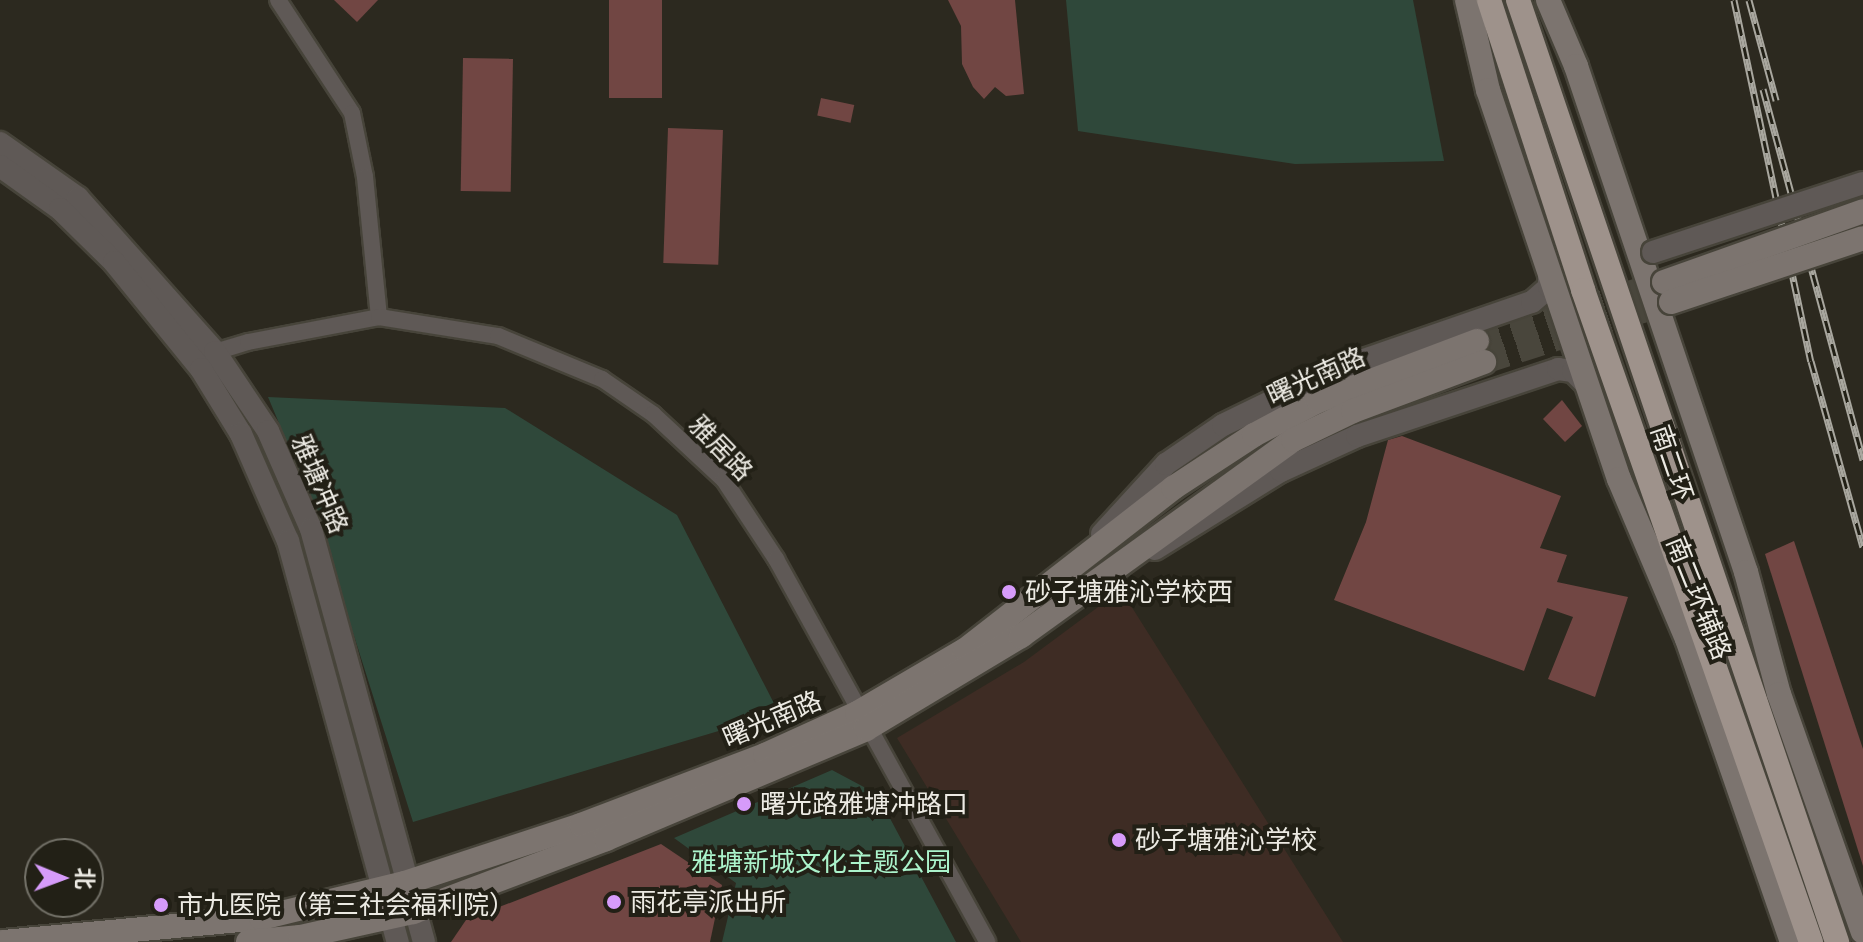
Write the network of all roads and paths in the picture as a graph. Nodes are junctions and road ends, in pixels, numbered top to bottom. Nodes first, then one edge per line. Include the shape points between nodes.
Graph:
1 (278, 0) edge
2 (1467, 0) edge
3 (1489, 0) edge
4 (1518, 0) edge
5 (1548, 0) edge
6 (0, 143) edge
7 (0, 166) edge
8 (1863, 183) edge
9 (1863, 211) edge
10 (1863, 238) edge
11 (1644, 250) junction
12 (1549, 273) junction
13 (379, 317) junction
14 (208, 361) junction
15 (1586, 384) junction
16 (1073, 565) junction
17 (1087, 586) junction
18 (861, 721) junction
19 (405, 883) junction
20 (380, 888) junction
21 (401, 915) junction
22 (1863, 932) edge
23 (3, 942) edge
24 (248, 942) edge
25 (398, 942) edge
26 (424, 942) edge
27 (987, 942) edge
28 (1792, 942) edge
29 (1811, 942) edge
30 (1837, 942) edge

1 - 13 street via 352,113 365,177
2 - 12 main road, 南二环辅路 via 1488,90
3 - 29 highway, 南二环 via 1588,305
4 - 30 highway, 南二环
5 - 11 main road, 南二环辅路
6 - 14 street, 雅塘冲路 via 78,198
7 - 14 street, 雅塘冲路 via 60,209
8 - 11 street, bridge
9 - 10 main road, bridge via 1667,292
11 - 22 main road, 南二环辅路 via 1779,694
12 - 15 main road, 南二环辅路
12 - 16 street via 1546,293 1532,302 1338,369 1223,425 1166,464
13 - 14 street, 雅居路 via 299,329
13 - 18 street, 雅居路 via 498,336 602,379 653,414 724,480 749,515
14 - 19 street, 雅塘冲路 via 268,431 311,529
14 - 20 street, 雅塘冲路 via 288,541
15 - 17 street via 1573,371 1558,369 1357,436 1281,471 1201,525
15 - 28 main road, 南二环辅路 via 1619,479 1687,639
16 - 17 main road, 曙光南路 via 1173,488 1254,435 1330,396 1481,352 1293,440
16 - 18 main road, 曙光南路 via 978,641
17 - 18 main road, 曙光南路 via 981,662
18 - 19 main road, 曙光南路 via 581,825
18 - 21 main road, 曙光南路 via 606,839
18 - 27 street, 雅居路
19 - 20 main road, 曙光南路
19 - 21 street, 雅塘冲路
20 - 21 street, 雅塘冲路
20 - 23 main road, 曙光南路 via 261,918
21 - 24 main road, 曙光南路 via 300,937
21 - 25 street, 雅塘冲路
21 - 26 street, 雅塘冲路

